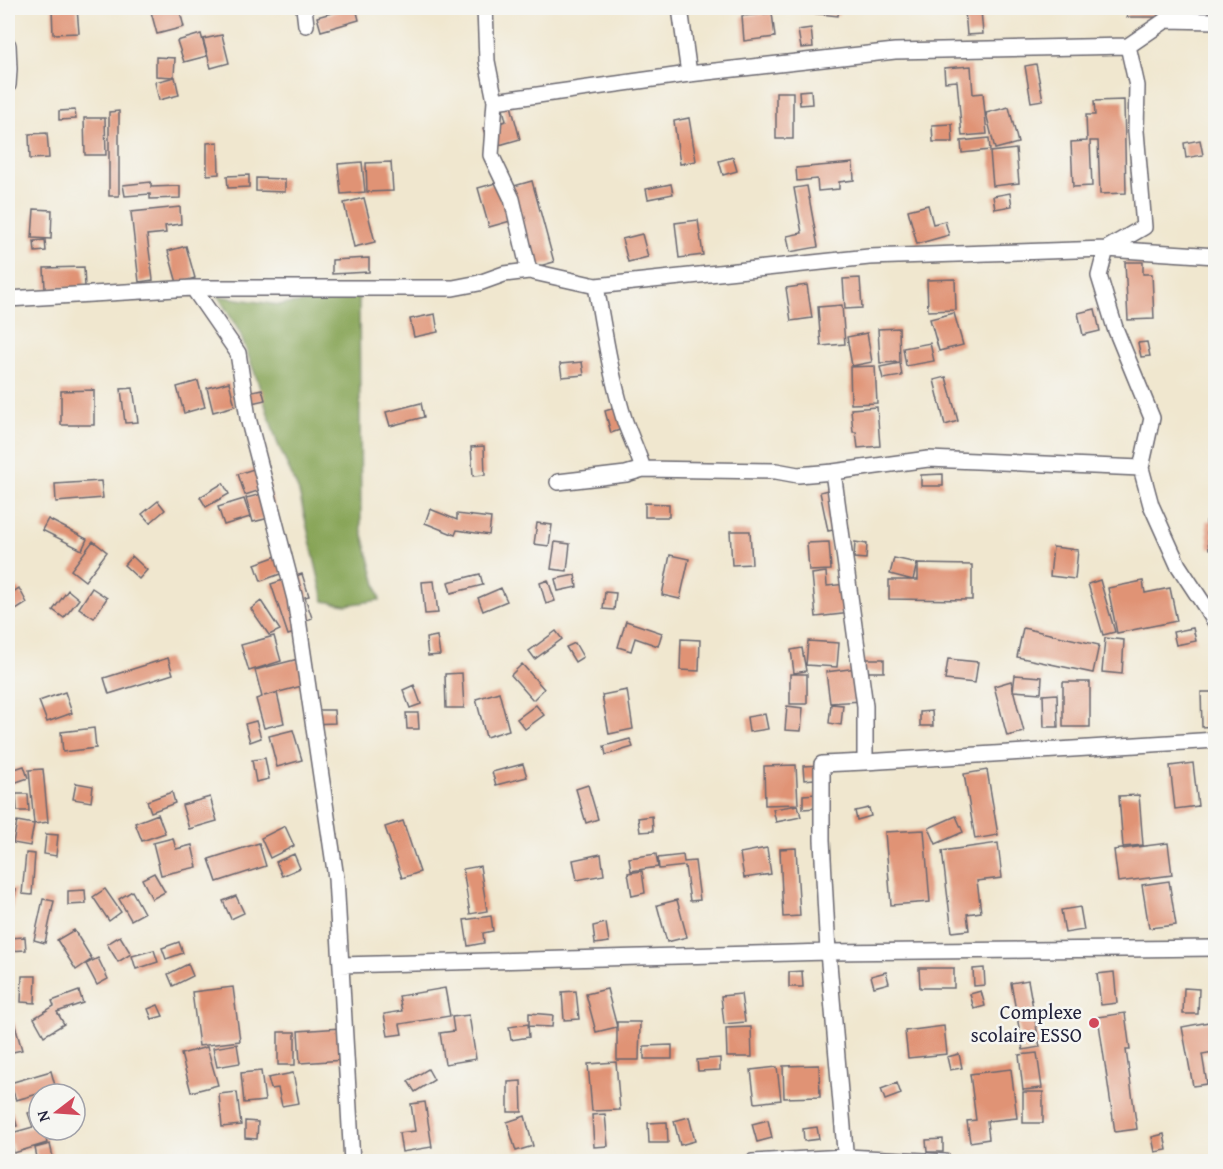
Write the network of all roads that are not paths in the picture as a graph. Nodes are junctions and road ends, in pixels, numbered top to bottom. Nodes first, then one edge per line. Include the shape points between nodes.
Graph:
1 (304, 8) edge
2 (485, 8) edge
3 (680, 8) edge
4 (1215, 21) edge
5 (306, 24) dead end
6 (8, 45) edge
7 (1128, 46) junction
8 (689, 74) junction
9 (8, 85) edge
10 (495, 101) junction
11 (1106, 249) junction
12 (1215, 256) edge
13 (529, 271) junction
14 (596, 286) junction
15 (193, 288) junction
16 (8, 299) edge
17 (1141, 468) junction
18 (643, 469) junction
19 (833, 472) junction
20 (558, 482) dead end
21 (1215, 623) edge
22 (1215, 740) edge
23 (865, 762) junction
24 (1215, 948) edge
25 (828, 952) junction
26 (341, 965) junction
27 (846, 1159) edge
28 (352, 1161) edge
29 (752, 1161) edge
30 (945, 1161) edge

1 - 5 street
2 - 10 street via 487,61
3 - 8 street
4 - 7 street via 1166,20
6 - 9 street
7 - 8 street via 895,51
7 - 11 street via 1137,86 1136,131 1144,227
8 - 10 street
10 - 13 street via 491,156 512,199
11 - 12 street
11 - 14 street via 869,257
11 - 17 street via 1100,276 1115,328 1152,418
13 - 14 street
13 - 15 street via 453,288
14 - 18 street via 613,374
15 - 16 street
15 - 26 street via 238,353 248,418 295,598 336,878
17 - 19 street via 928,459
17 - 21 street via 1178,565
18 - 19 street via 776,471 798,475
18 - 20 street
19 - 23 street via 865,706
22 - 23 street
23 - 25 street via 822,764
24 - 25 street
25 - 26 street
25 - 27 street
26 - 28 street
27 - 29 street
27 - 30 street

